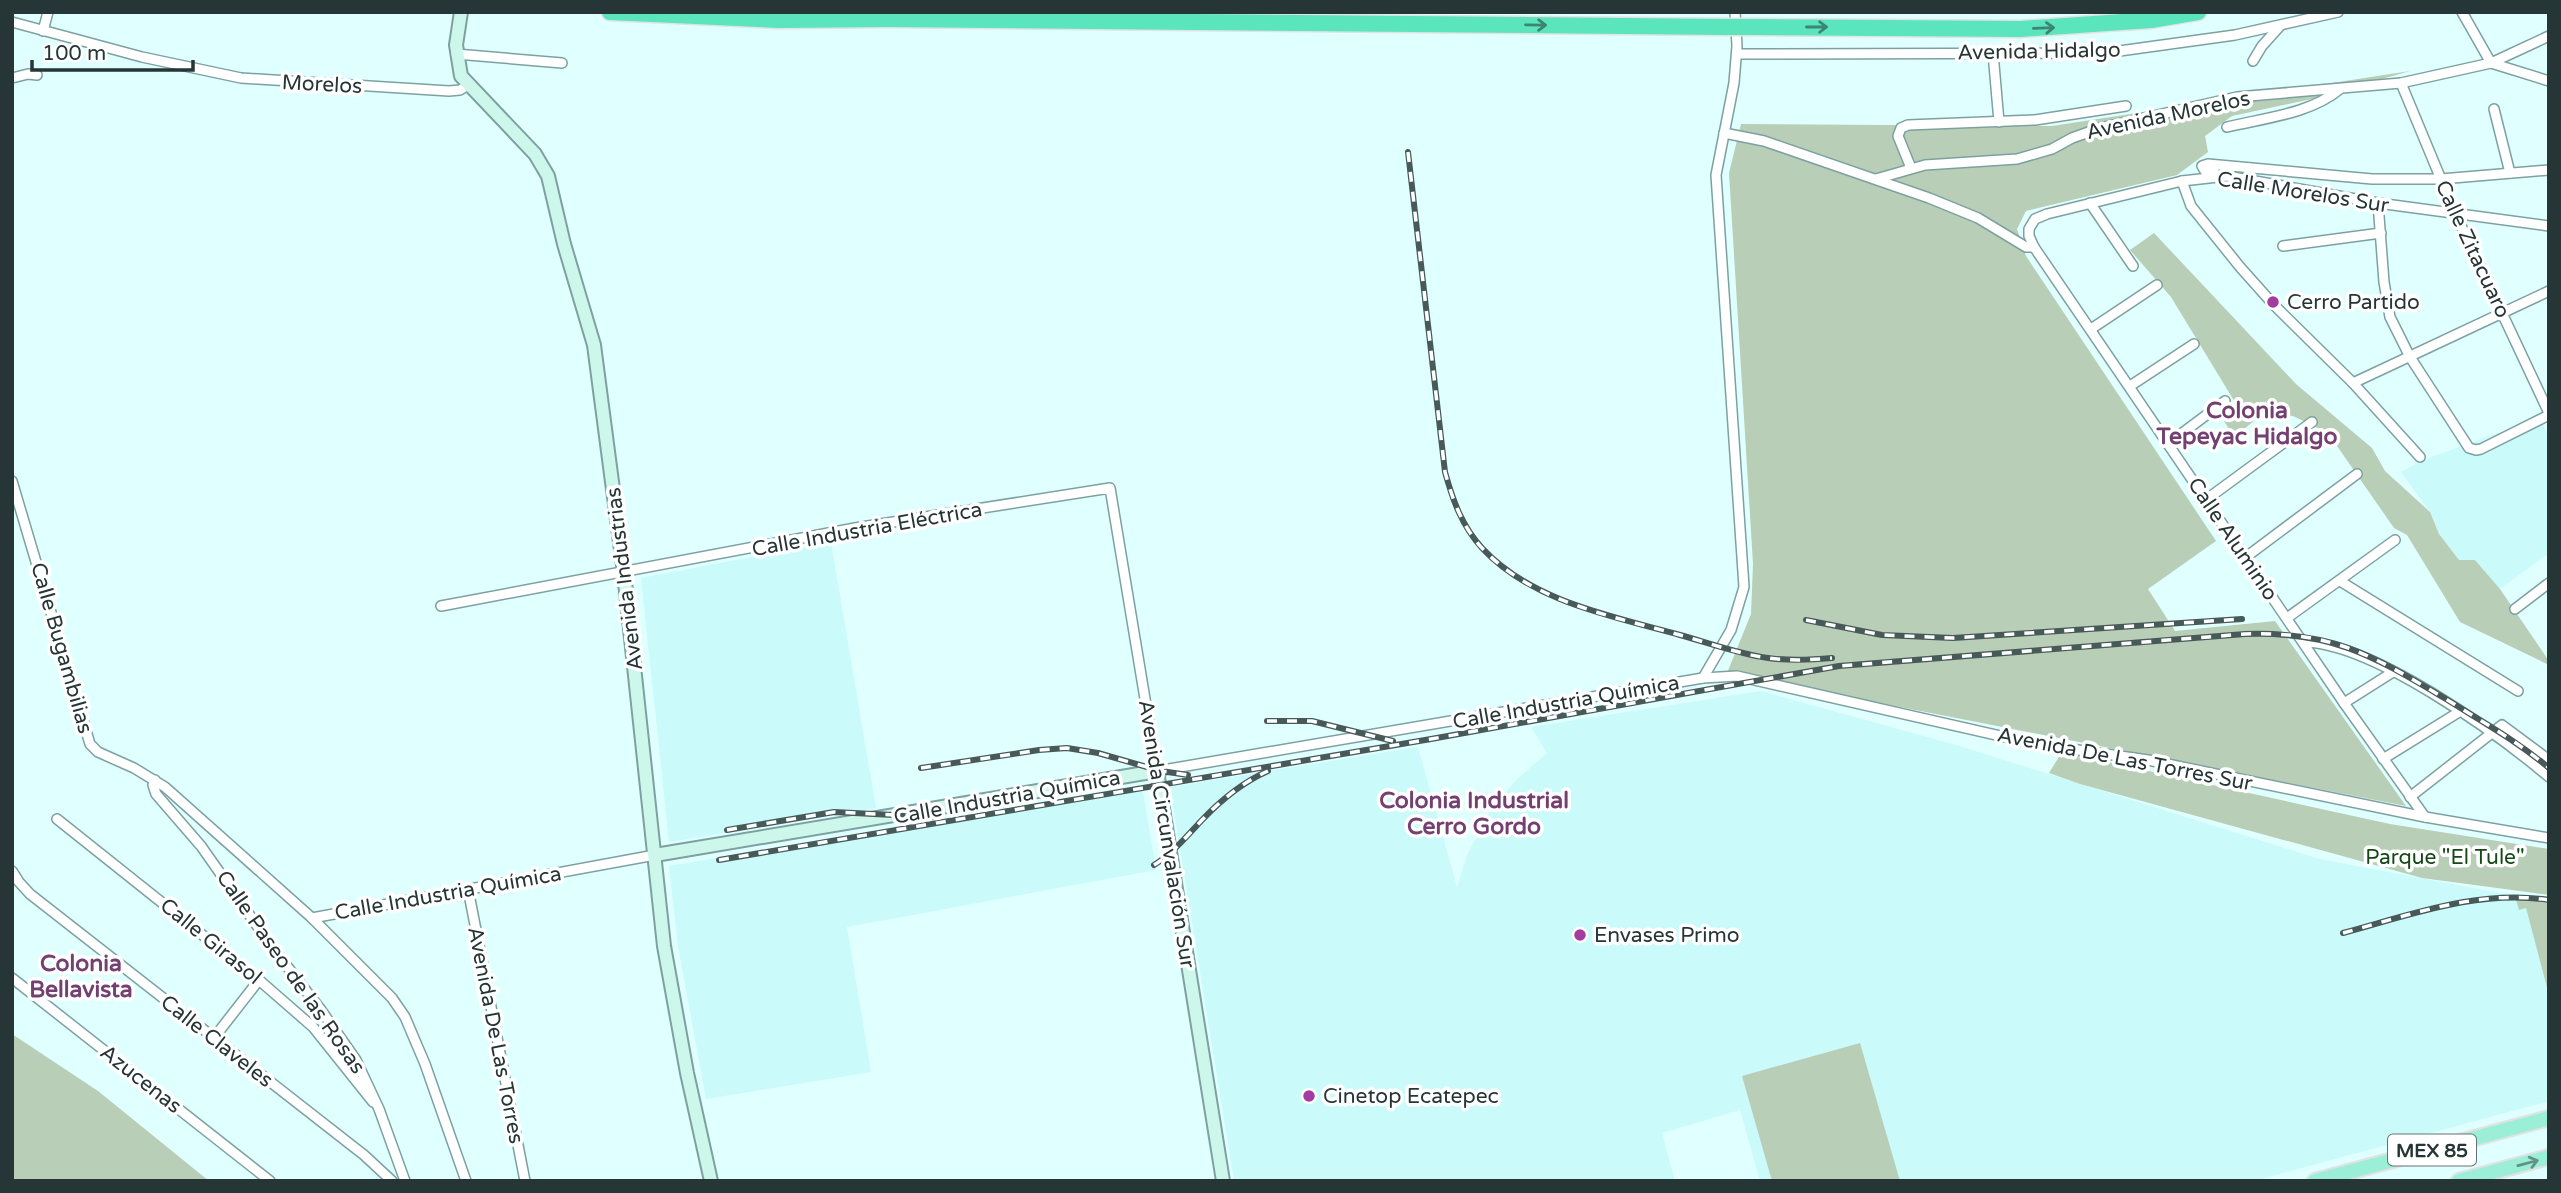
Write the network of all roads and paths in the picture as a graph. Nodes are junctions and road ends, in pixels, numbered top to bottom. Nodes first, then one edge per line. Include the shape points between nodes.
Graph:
1 (48, 12) edge
2 (461, 12) edge
3 (610, 12) edge
4 (1735, 12) edge
5 (2198, 12) edge
6 (2338, 12) edge
7 (2462, 12) edge
8 (12, 22) edge
9 (2280, 26) junction
10 (43, 31) junction
11 (2549, 36) edge
12 (1993, 53) junction
13 (456, 54) junction
14 (1737, 54) junction
15 (2252, 61) dead end
16 (2491, 62) junction
17 (562, 63) dead end
18 (37, 75) dead end
19 (12, 78) edge
20 (2549, 81) edge
21 (2401, 83) junction
22 (468, 85) junction
23 (2340, 89) junction
24 (2126, 106) dead end
25 (2494, 109) dead end
26 (1999, 122) junction
27 (2227, 127) dead end
28 (1724, 133) junction
29 (1911, 168) junction
30 (2549, 170) edge
31 (2510, 173) junction
32 (2227, 176) junction
33 (1876, 179) junction
34 (2441, 179) junction
35 (2182, 180) junction
36 (2090, 203) junction
37 (2378, 203) junction
38 (2455, 214) junction
39 (2032, 223) joint
40 (2549, 226) edge
41 (2381, 233) junction
42 (2283, 246) dead end
43 (2034, 247) junction
44 (2133, 266) dead end
45 (2157, 285) dead end
46 (2549, 292) edge
47 (2503, 313) junction
48 (2091, 330) junction
49 (2193, 344) dead end
50 (2410, 357) junction
51 (2353, 383) junction
52 (2130, 386) junction
53 (2225, 401) dead end
54 (2549, 414) edge
55 (2312, 422) dead end
56 (2169, 443) junction
57 (2420, 457) dead end
58 (2357, 474) dead end
59 (12, 481) edge
60 (1110, 488) joint
61 (2207, 499) junction
62 (2395, 540) dead end
63 (2246, 557) junction
64 (624, 573) junction
65 (2340, 581) junction
66 (2549, 583) edge
67 (441, 606) dead end
68 (2515, 609) dead end
69 (2287, 618) junction
70 (2303, 642) junction
71 (2393, 672) junction
72 (1703, 678) junction
73 (2518, 691) dead end
74 (2344, 703) junction
75 (2459, 712) junction
76 (2493, 733) junction
77 (2383, 759) junction
78 (2549, 760) edge
79 (1157, 771) junction
80 (2549, 777) edge
81 (155, 780) junction
82 (2410, 797) junction
83 (2425, 817) junction
84 (57, 818) dead end
85 (2549, 838) edge
86 (655, 855) junction
87 (12, 871) edge
88 (468, 889) junction
89 (312, 918) junction
90 (12, 978) edge
91 (259, 980) junction
92 (213, 1039) junction
93 (379, 1109) junction
94 (2549, 1118) edge
95 (2549, 1157) edge
96 (2331, 1179) edge
97 (270, 1181) edge
98 (392, 1181) edge
99 (405, 1181) edge
100 (466, 1181) edge
101 (525, 1181) edge
102 (711, 1181) edge
103 (1223, 1181) edge
104 (2315, 1181) edge
105 (2459, 1181) edge

1 - 10 street
2 - 13 main road, Avenida Industrias
3 -> 5 highway, bridge via 765,20 2021,29
4 - 14 street
6 - 9 street, Avenida Hidalgo
7 - 16 street
8 - 10 street, Morelos
9 - 12 street, Avenida Hidalgo via 2105,53
9 - 15 street
10 - 22 street, Morelos via 241,78 449,92
11 - 16 street, Avenida Morelos
12 - 14 street, Avenida Hidalgo
12 - 26 street
13 - 17 street
13 - 22 main road, Avenida Industrias
14 - 28 street
16 - 20 street
16 - 21 street, Avenida Morelos
18 - 19 street
21 - 23 street, Avenida Morelos
21 - 34 street, Calle Zitacuaro
22 - 64 main road, Avenida Industrias via 535,153 548,176 594,345
23 - 27 street via 2309,107
23 - 29 street, Avenida Morelos via 2237,97 2099,128 2017,159
24 - 26 street
25 - 31 street
26 - 29 street via 1901,128 1898,136
28 - 33 street via 1765,141
28 - 72 street via 1716,183 1744,587 1731,630
29 - 33 street, Avenida Morelos
30 - 31 street
31 - 34 street
32 - 34 street via 2202,167
32 - 35 street, Calle Morelos Sur
32 - 37 street, Calle Morelos Sur
33 - 43 street via 1978,218 2026,247
34 - 38 street, Calle Zitacuaro
35 - 36 street, Calle Morelos Sur
35 - 51 street via 2191,206 2240,267
36 - 39 street, Calle Morelos Sur via 2046,214
36 - 44 street
37 - 38 street, Calle Morelos Sur
37 - 41 street
38 - 40 street, Calle Morelos Sur
38 - 47 street, Calle Zitacuaro
39 - 43 street, Calle Aluminio via 2028,236
41 - 42 street
41 - 50 street via 2388,308
43 - 48 street, Calle Aluminio
45 - 48 street
46 - 47 street
47 - 50 street
47 - 54 street, Calle Zitacuaro
48 - 52 street, Calle Aluminio
49 - 52 street
50 - 51 street
50 - 54 street via 2469,448 2476,450
51 - 57 street
52 - 56 street, Calle Aluminio
53 - 56 street
55 - 61 street
56 - 61 street, Calle Aluminio
58 - 63 street
59 - 81 street, Calle Bugambilias via 87,739 98,751
60 - 64 street, Calle Industria Eléctrica via 855,528
60 - 79 street, Avenida Circunvalación Sur
61 - 63 street, Calle Aluminio
62 - 65 street
63 - 69 street, Calle Aluminio
64 - 67 street, Calle Industria Eléctrica
64 - 86 main road, Avenida Industrias
65 - 69 street
65 - 73 street
66 - 68 street
69 - 70 street, Calle Aluminio
70 - 71 street via 2339,648
70 - 74 street, Calle Aluminio
71 - 74 street
71 - 75 street
72 - 79 street, Calle Industria Química
72 - 83 street, Avenida De Las Torres Sur via 1753,679 2036,744 2148,761
74 - 77 street, Calle Aluminio
75 - 76 street
75 - 77 street
76 - 78 street via 2502,725
76 - 80 street
76 - 82 street
77 - 82 street, Calle Aluminio
79 - 86 main road, Calle Industria Química
79 - 103 main road, Avenida Circunvalación Sur
81 - 89 street, Calle Bugambilias
81 - 93 street, Calle Paseo de las Rosas via 156,794 201,846 338,1033
82 - 83 street, Calle Aluminio
83 - 85 street, Avenida De Las Torres Sur
84 - 91 street, Calle Girasol
86 - 88 street, Calle Industria Química
86 - 102 main road, Avenida Industrias via 671,995
87 - 92 street, Calle Claveles via 30,894
88 - 89 street, Calle Industria Química
88 - 101 street, Avenida De Las Torres
89 - 100 street, Calle Bugambilias via 399,1006 425,1064
90 - 97 street, Azucenas
91 - 92 street
91 - 93 street, Calle Girasol via 321,1035
92 - 98 street, Calle Claveles
93 - 99 street, Calle Paseo de las Rosas
94 - 96 main road, MEX 85
105 -> 95 main road, MEX 85
96 - 104 main road, MEX 85

